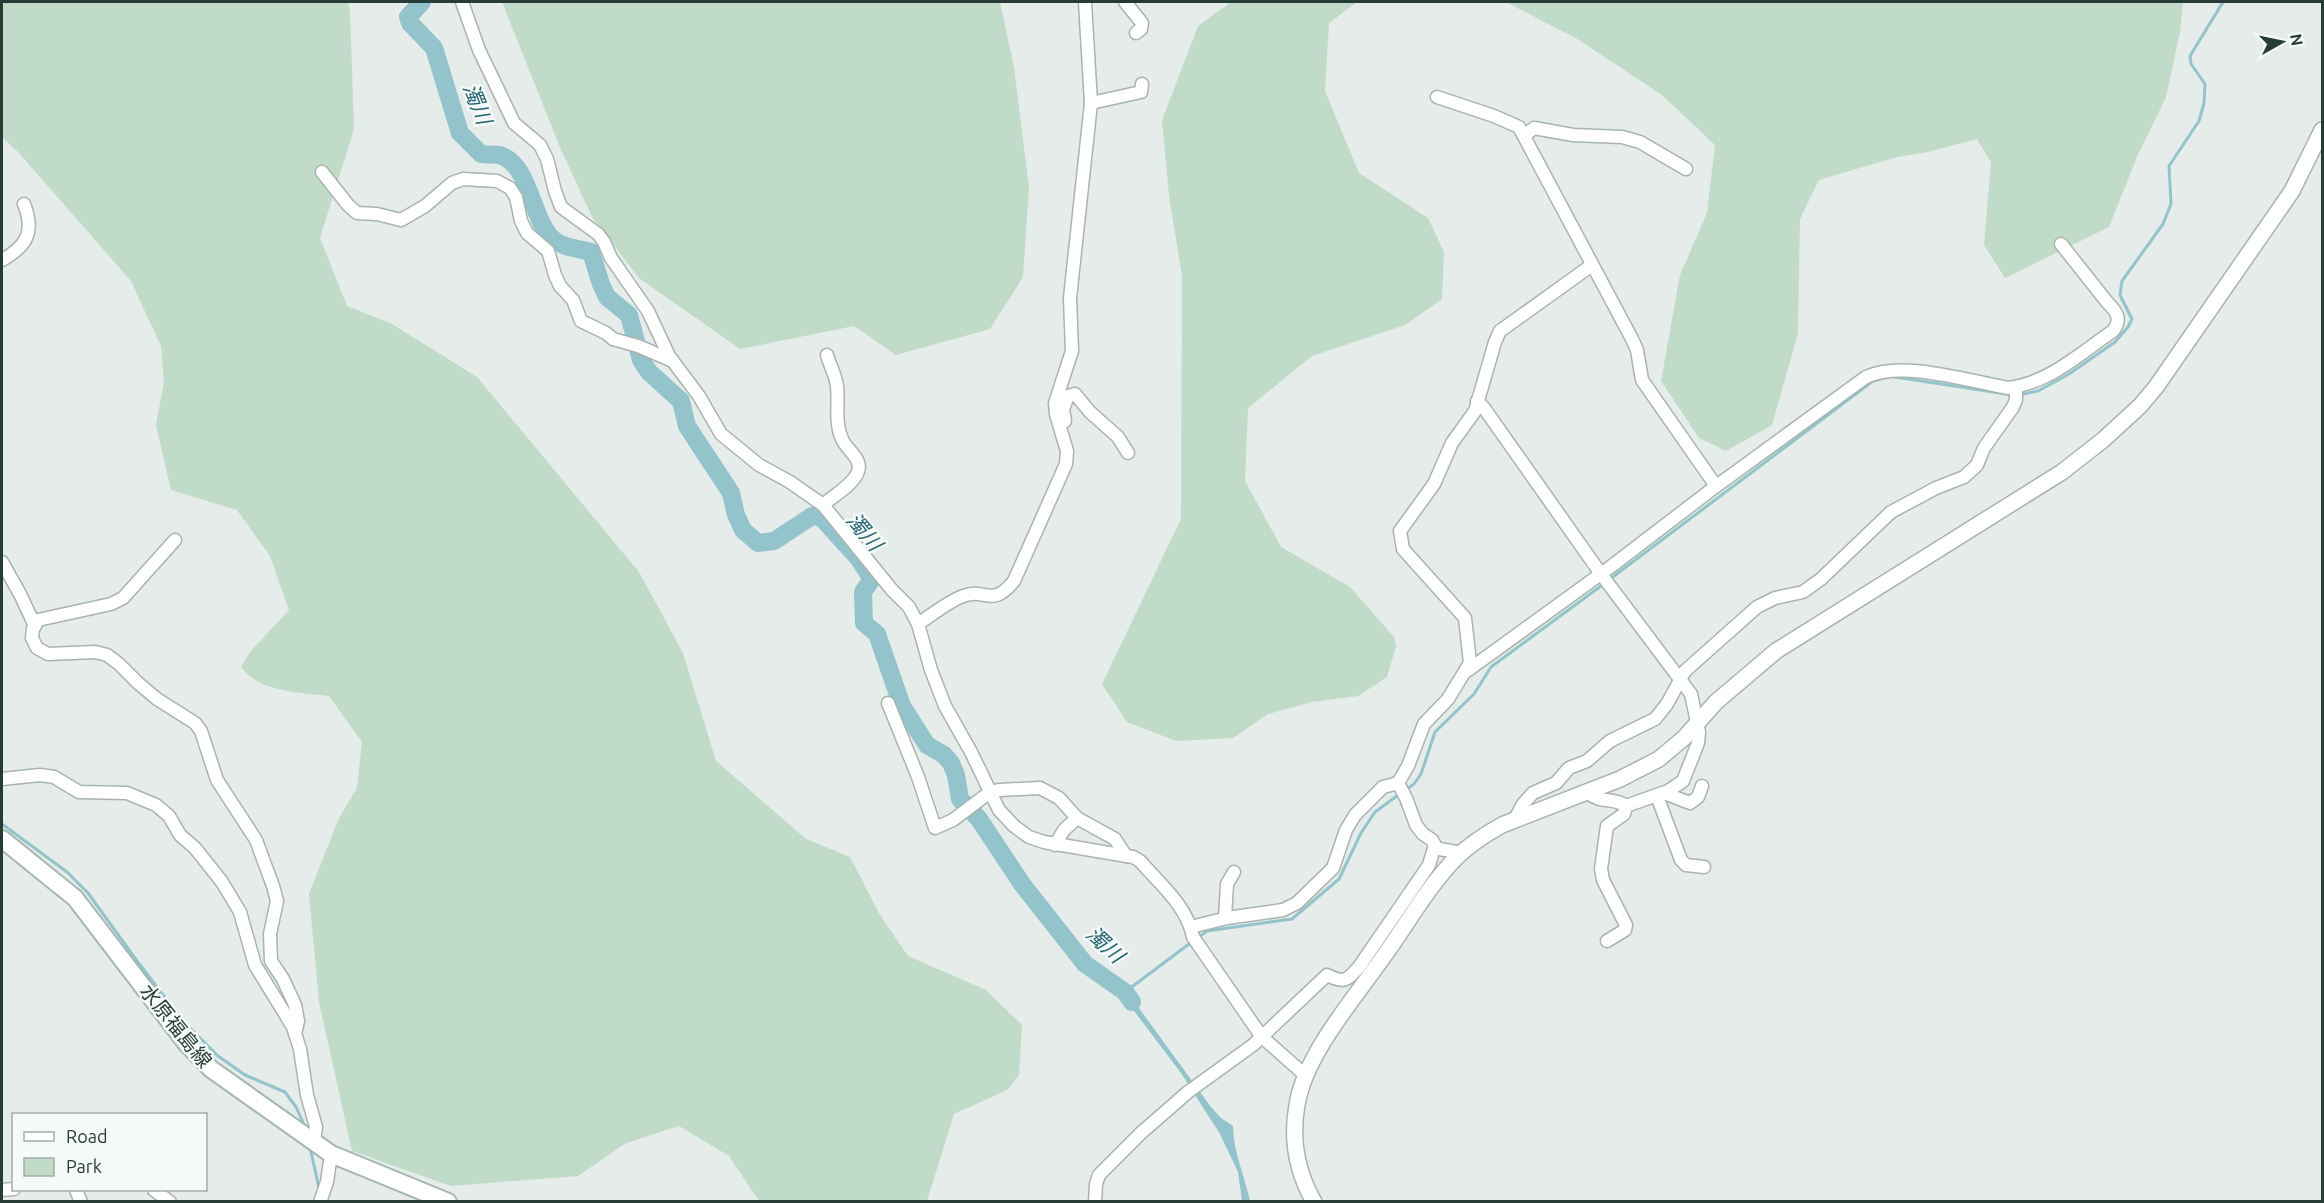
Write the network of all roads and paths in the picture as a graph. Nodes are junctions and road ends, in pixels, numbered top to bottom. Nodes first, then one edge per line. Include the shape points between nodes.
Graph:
1 (462, 2) edge
2 (1085, 2) edge
3 (1125, 2) edge
4 (1136, 33) dead end
5 (1142, 84) dead end
6 (1437, 97) dead end
7 (1091, 103) junction
8 (2322, 130) edge
9 (1524, 136) junction
10 (1686, 169) dead end
11 (322, 172) dead end
12 (24, 204) dead end
13 (2061, 244) dead end
14 (2, 260) edge
15 (1592, 265) junction
16 (827, 356) dead end
17 (673, 361) junction
18 (2016, 393) junction
19 (1477, 401) junction
20 (1064, 439) junction
21 (1128, 453) dead end
22 (1716, 486) junction
23 (823, 505) junction
24 (175, 540) dead end
25 (2, 562) edge
26 (1606, 580) junction
27 (918, 624) junction
28 (35, 626) junction
29 (1467, 671) junction
30 (1680, 679) junction
31 (888, 703) dead end
32 (1696, 724) junction
33 (2, 779) edge
34 (1702, 786) dead end
35 (1402, 790) junction
36 (990, 792) junction
37 (1587, 792) junction
38 (1661, 794) junction
39 (1626, 807) junction
40 (1077, 818) junction
41 (1515, 819) junction
42 (2, 839) edge
43 (1055, 845) junction
44 (1434, 848) junction
45 (1462, 853) junction
46 (1126, 856) junction
47 (1704, 867) dead end
48 (1234, 872) dead end
49 (1225, 918) junction
50 (1194, 936) junction
51 (1607, 941) dead end
52 (295, 1034) junction
53 (1262, 1037) junction
54 (1305, 1076) junction
55 (314, 1140) junction
56 (331, 1154) junction
57 (155, 1191) edge
58 (170, 1202) edge
59 (320, 1202) edge
60 (448, 1202) edge
61 (1095, 1202) edge
62 (1314, 1202) edge

1 - 17 street via 514,123 540,145 561,207 598,234 648,311
2 - 7 street
3 - 4 street via 1142,23
5 - 7 street via 1141,92
6 - 9 street via 1519,127
7 - 20 street via 1070,298 1071,358 1055,403
8 - 32 street via 2292,191 2140,406 2062,472 1776,651
9 - 10 street via 1534,128 1573,135 1622,136
9 - 15 street
11 - 17 street via 357,213 401,220 463,179 497,181 510,188 527,233 548,251 560,286 573,300 581,321 613,339
12 - 14 street via 29,233 24,243
13 - 18 street via 2115,310 2118,325 2051,375
15 - 19 street via 1500,331
15 - 22 street via 1637,350 1642,380
16 - 23 street via 837,387 838,427 859,466 852,480
17 - 23 street via 721,434 759,465
18 - 22 street via 2008,388 1912,370 1874,374
18 - 30 street via 2013,407 1984,448 1977,465 1964,477 1891,512 1803,592 1757,607
19 - 26 street
19 - 29 street via 1434,484 1400,531 1403,549 1466,618 1470,663
20 - 21 street via 1065,400 1075,394 1118,437
20 - 27 street via 1066,464 1014,581 996,596 963,596
22 - 26 street
23 - 27 street via 909,607
24 - 28 street via 123,598 111,604 48,616
25 - 28 street
26 - 29 street
26 - 30 street
27 - 36 street via 945,706
28 - 52 street via 32,638 37,648 48,654 107,655 201,731 217,780 256,840 273,886 277,901 270,934 271,961 295,1005
29 - 35 street via 1449,699 1424,724
30 - 32 street via 1691,694
30 - 41 street via 1655,719 1610,741 1587,761 1569,768 1556,783 1533,793
31 - 36 street via 935,828
32 - 37 street via 1659,759
32 - 38 street via 1698,743 1689,770 1683,781
33 - 52 street via 40,775 54,777 79,792 127,793 156,805 169,816 180,835 222,882 240,912 255,965
34 - 38 street via 1698,797 1690,803
35 - 44 street via 1416,825 1432,840
35 - 49 street via 1383,787 1355,815 1333,868 1296,903 1283,910
36 - 40 street via 1040,788 1059,798
36 - 43 street via 999,810 1014,826 1029,837
37 - 39 street via 1596,800 1615,801
37 - 41 street
38 - 39 street
38 - 47 street via 1681,860 1686,865
39 - 51 street via 1605,832 1601,869 1626,926 1626,930
40 - 43 street
40 - 46 street via 1115,839
41 - 45 street via 1486,834
42 - 55 main road, 水原福島線 via 75,898 186,1043 211,1069
43 - 46 street
44 - 45 street
44 - 53 street via 1429,865 1359,967 1342,981 1328,975
45 - 54 street via 1429,890 1324,1042
46 - 50 street via 1140,861 1175,901
48 - 49 street via 1227,884
49 - 50 street
50 - 53 street
52 - 55 street via 316,1127
53 - 54 street
53 - 61 street via 1141,1133 1100,1175
54 - 62 street via 1294,1135 1299,1167
55 - 56 main road, 水原福島線
56 - 59 street
56 - 60 main road, 水原福島線
57 - 58 street

